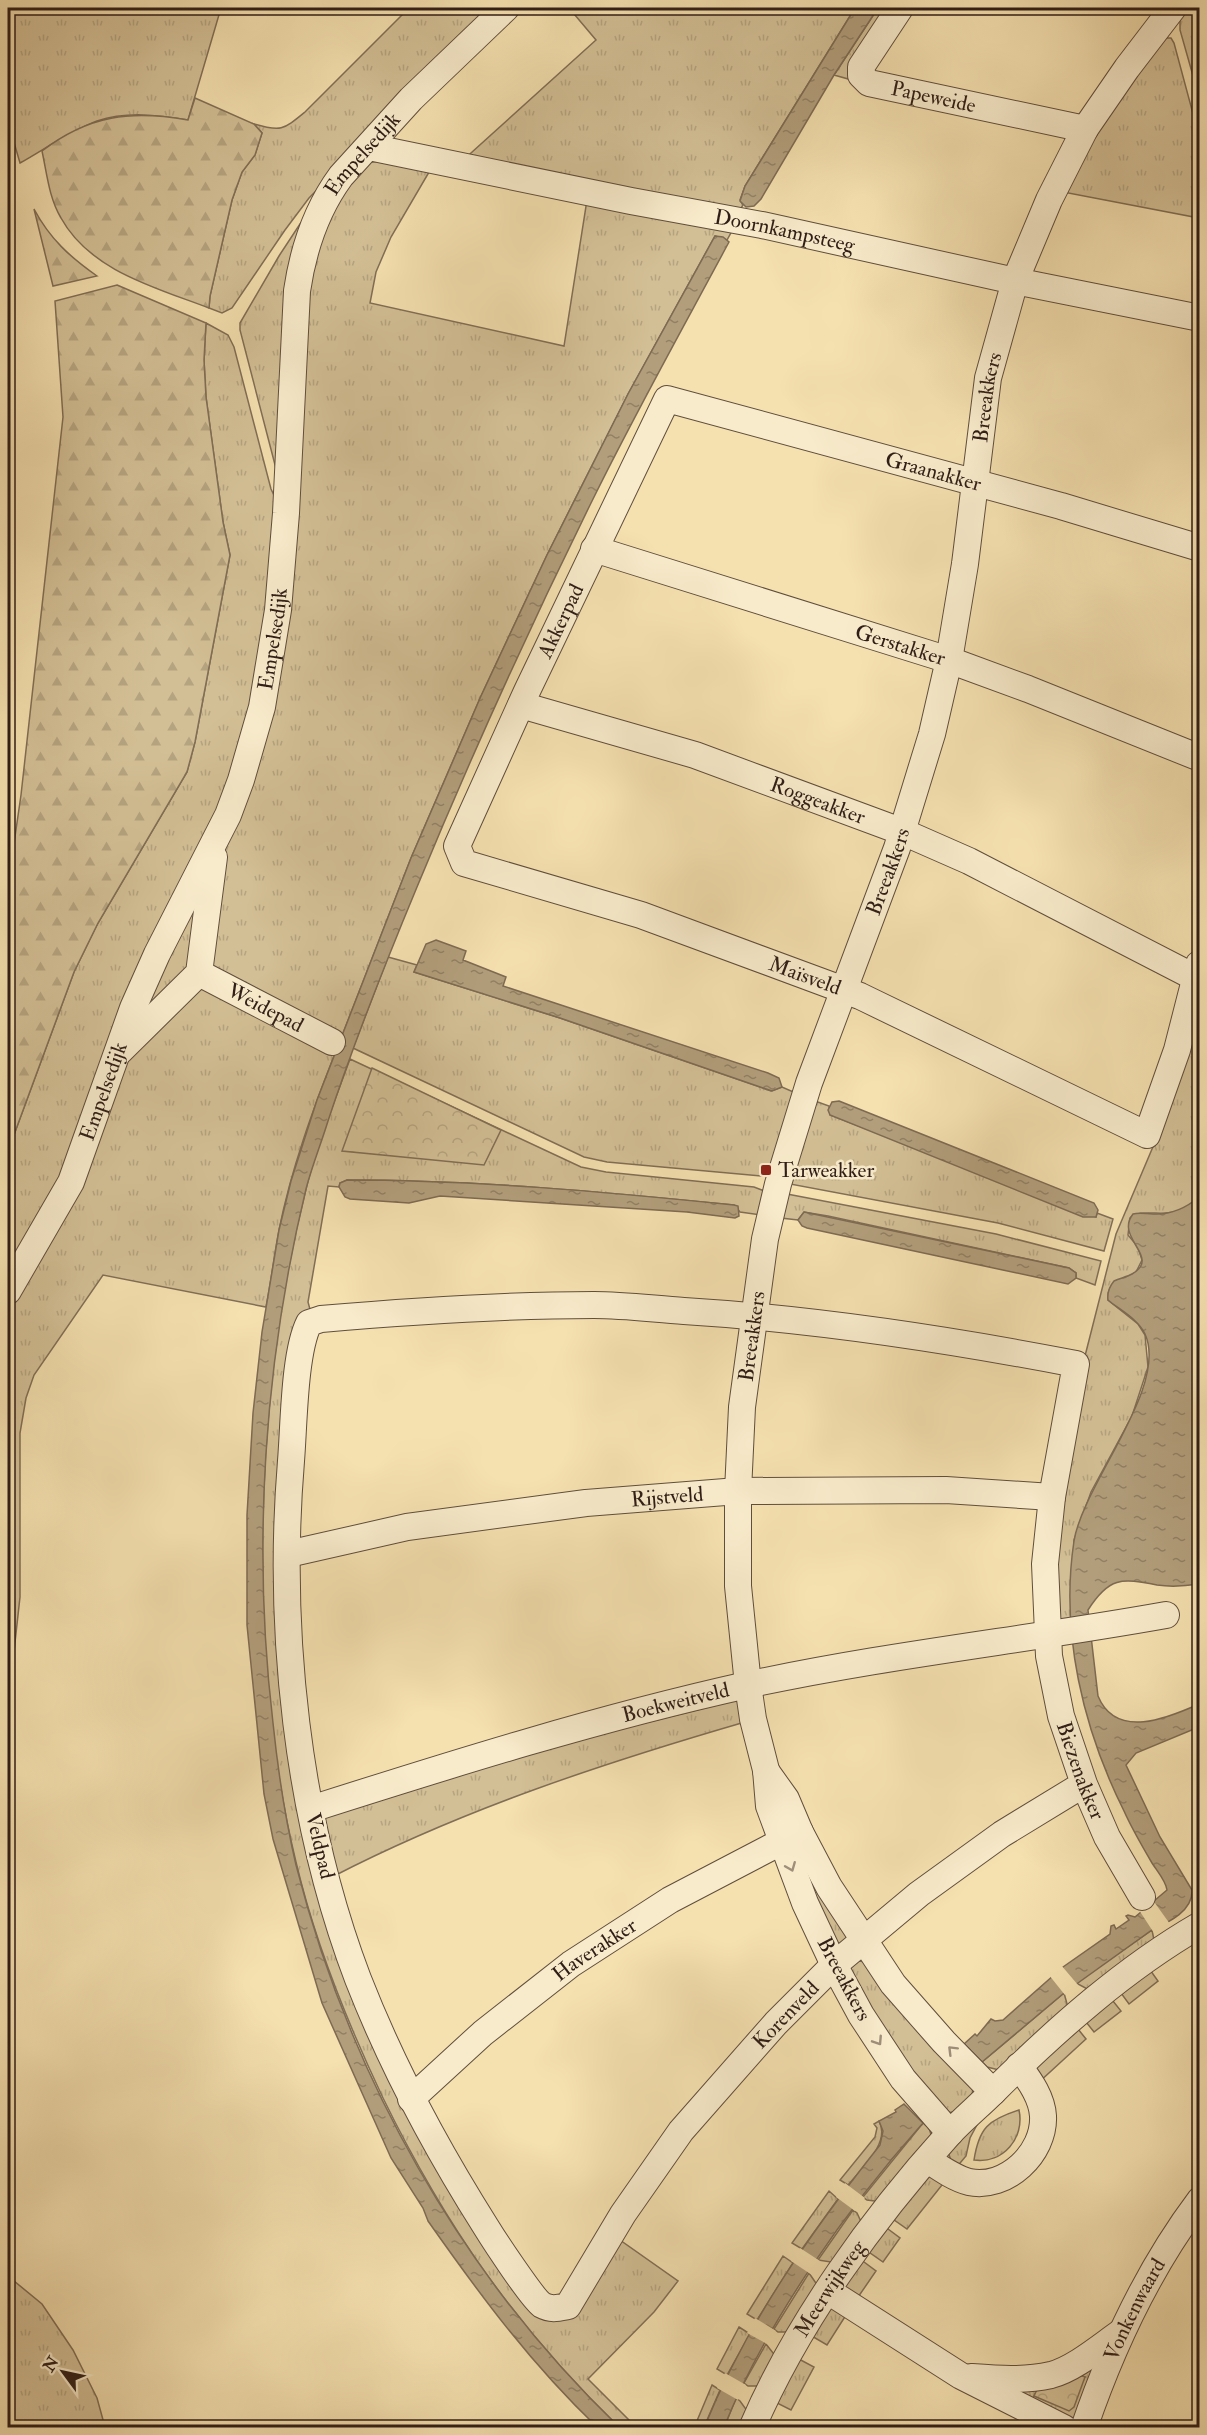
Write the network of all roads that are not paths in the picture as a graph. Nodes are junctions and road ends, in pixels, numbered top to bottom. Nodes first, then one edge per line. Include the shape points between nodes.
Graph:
1 (506, 8) edge
2 (900, 8) edge
3 (1172, 8) edge
4 (1085, 129) junction
5 (369, 147) junction
6 (1015, 281) junction
7 (1200, 318) edge
8 (667, 399) joint
9 (974, 482) junction
10 (1200, 548) edge
11 (594, 549) junction
12 (949, 660) junction
13 (521, 705) junction
14 (1200, 758) edge
15 (903, 832) junction
16 (457, 846) joint
17 (212, 848) junction
18 (1197, 971) edge
19 (199, 973) junction
20 (844, 990) junction
21 (332, 1042) dead end
22 (115, 1055) junction
23 (8, 1291) edge
24 (754, 1315) junction
25 (738, 1491) junction
26 (1052, 1497) junction
27 (288, 1554) junction
28 (1166, 1615) dead end
29 (1047, 1634) junction
30 (748, 1685) junction
31 (1084, 1784) junction
32 (311, 1809) junction
33 (790, 1836) junction
34 (1142, 1897) dead end
35 (1200, 1924) edge
36 (863, 1941) junction
37 (834, 1965) junction
38 (1020, 2066) junction
39 (993, 2092) junction
40 (411, 2099) junction
41 (950, 2133) junction
42 (928, 2160) junction
43 (1200, 2200) edge
44 (828, 2291) junction
45 (555, 2309) joint
46 (1120, 2333) junction
47 (961, 2376) junction
48 (752, 2427) edge
49 (1064, 2427) edge
50 (1084, 2427) edge

1 - 5 street, Empelsedijk via 411,99
2 - 4 street, Papeweide via 861,67 861,75 868,83
3 - 4 street, Breeakkers
4 - 6 street, Breeakkers
5 - 6 street, Doornkampsteeg via 762,225
5 - 17 street, Empelsedijk via 332,190 302,259 278,610 262,707 241,780
6 - 7 street, Doornkampsteeg
6 - 9 street, Breeakkers via 988,378
8 - 9 street, Graanakker
8 - 11 street, Akkerpad
9 - 10 street, Graanakker
9 - 12 street, Breeakkers
11 - 12 street, Gerstakker
11 - 13 street, Akkerpad
12 - 14 street, Gerstakker
12 - 15 street, Breeakkers
13 - 15 street, Roggeakker via 695,755
13 - 16 street, Akkerpad
15 - 18 street, Roggeakker
15 - 20 street, Breeakkers
16 - 20 street, Maïsveld via 464,863 641,915
17 - 19 street via 214,858
17 - 22 street, Empelsedijk via 157,954
18 - 20 street, Maïsveld via 1177,1050 1147,1135
19 - 21 street, Weidepad
19 - 22 street
20 - 24 street, Breeakkers via 809,1083 778,1184
22 - 23 street, Empelsedijk via 71,1182
24 - 25 street, Breeakkers via 742,1407
24 - 26 street, Biezenakker via 963,1342 1076,1364
24 - 27 street, Veldpad via 596,1305 441,1309 309,1323 296,1395
25 - 26 street, Rijstveld via 946,1490
25 - 27 street, Rijstveld via 586,1503 407,1527
25 - 30 street, Breeakkers via 738,1586
26 - 29 street, Biezenakker via 1045,1564
27 - 32 street, Veldpad via 289,1638 298,1734
28 - 29 street
29 - 30 street, Boekweitveld
29 - 31 street, Biezenakker via 1061,1716
30 - 32 street, Boekweitveld via 490,1752
30 - 33 street, Breeakkers via 766,1770 786,1799
31 - 34 street, Biezenakker via 1107,1837
31 - 36 street, Korenveld via 1002,1834 919,1894
32 - 40 street, Veldpad via 323,1865 358,1977
33 - 36 street, Breeakkers
33 -> 37 street, Breeakkers via 805,1903
33 - 40 street, Haverakker via 670,1900 571,1964 483,2033
35 - 38 street, Meerwijkweg via 1085,2006
36 - 37 street, Korenveld
39 -> 36 street, Breeakkers via 893,1984
37 -> 41 street, Breeakkers via 903,2079
37 - 45 street, Korenveld via 776,2023 681,2132 623,2214 568,2306
38 - 39 street, Meerwijkweg
38 - 42 street via 1035,2088 1043,2116 1038,2143 1030,2157 1004,2177 987,2182 970,2182
39 - 41 street, Meerwijkweg
40 - 45 street, Veldpad via 495,2241 541,2304
41 - 42 street, Meerwijkweg
42 - 44 street, Meerwijkweg via 880,2217
43 - 46 street, Vonkenwaard via 1152,2271
44 - 47 street
44 - 48 street, Meerwijkweg via 792,2349
46 - 47 street via 1087,2357 1053,2374 1012,2380
46 - 50 street, Vonkenwaard
47 - 49 street

